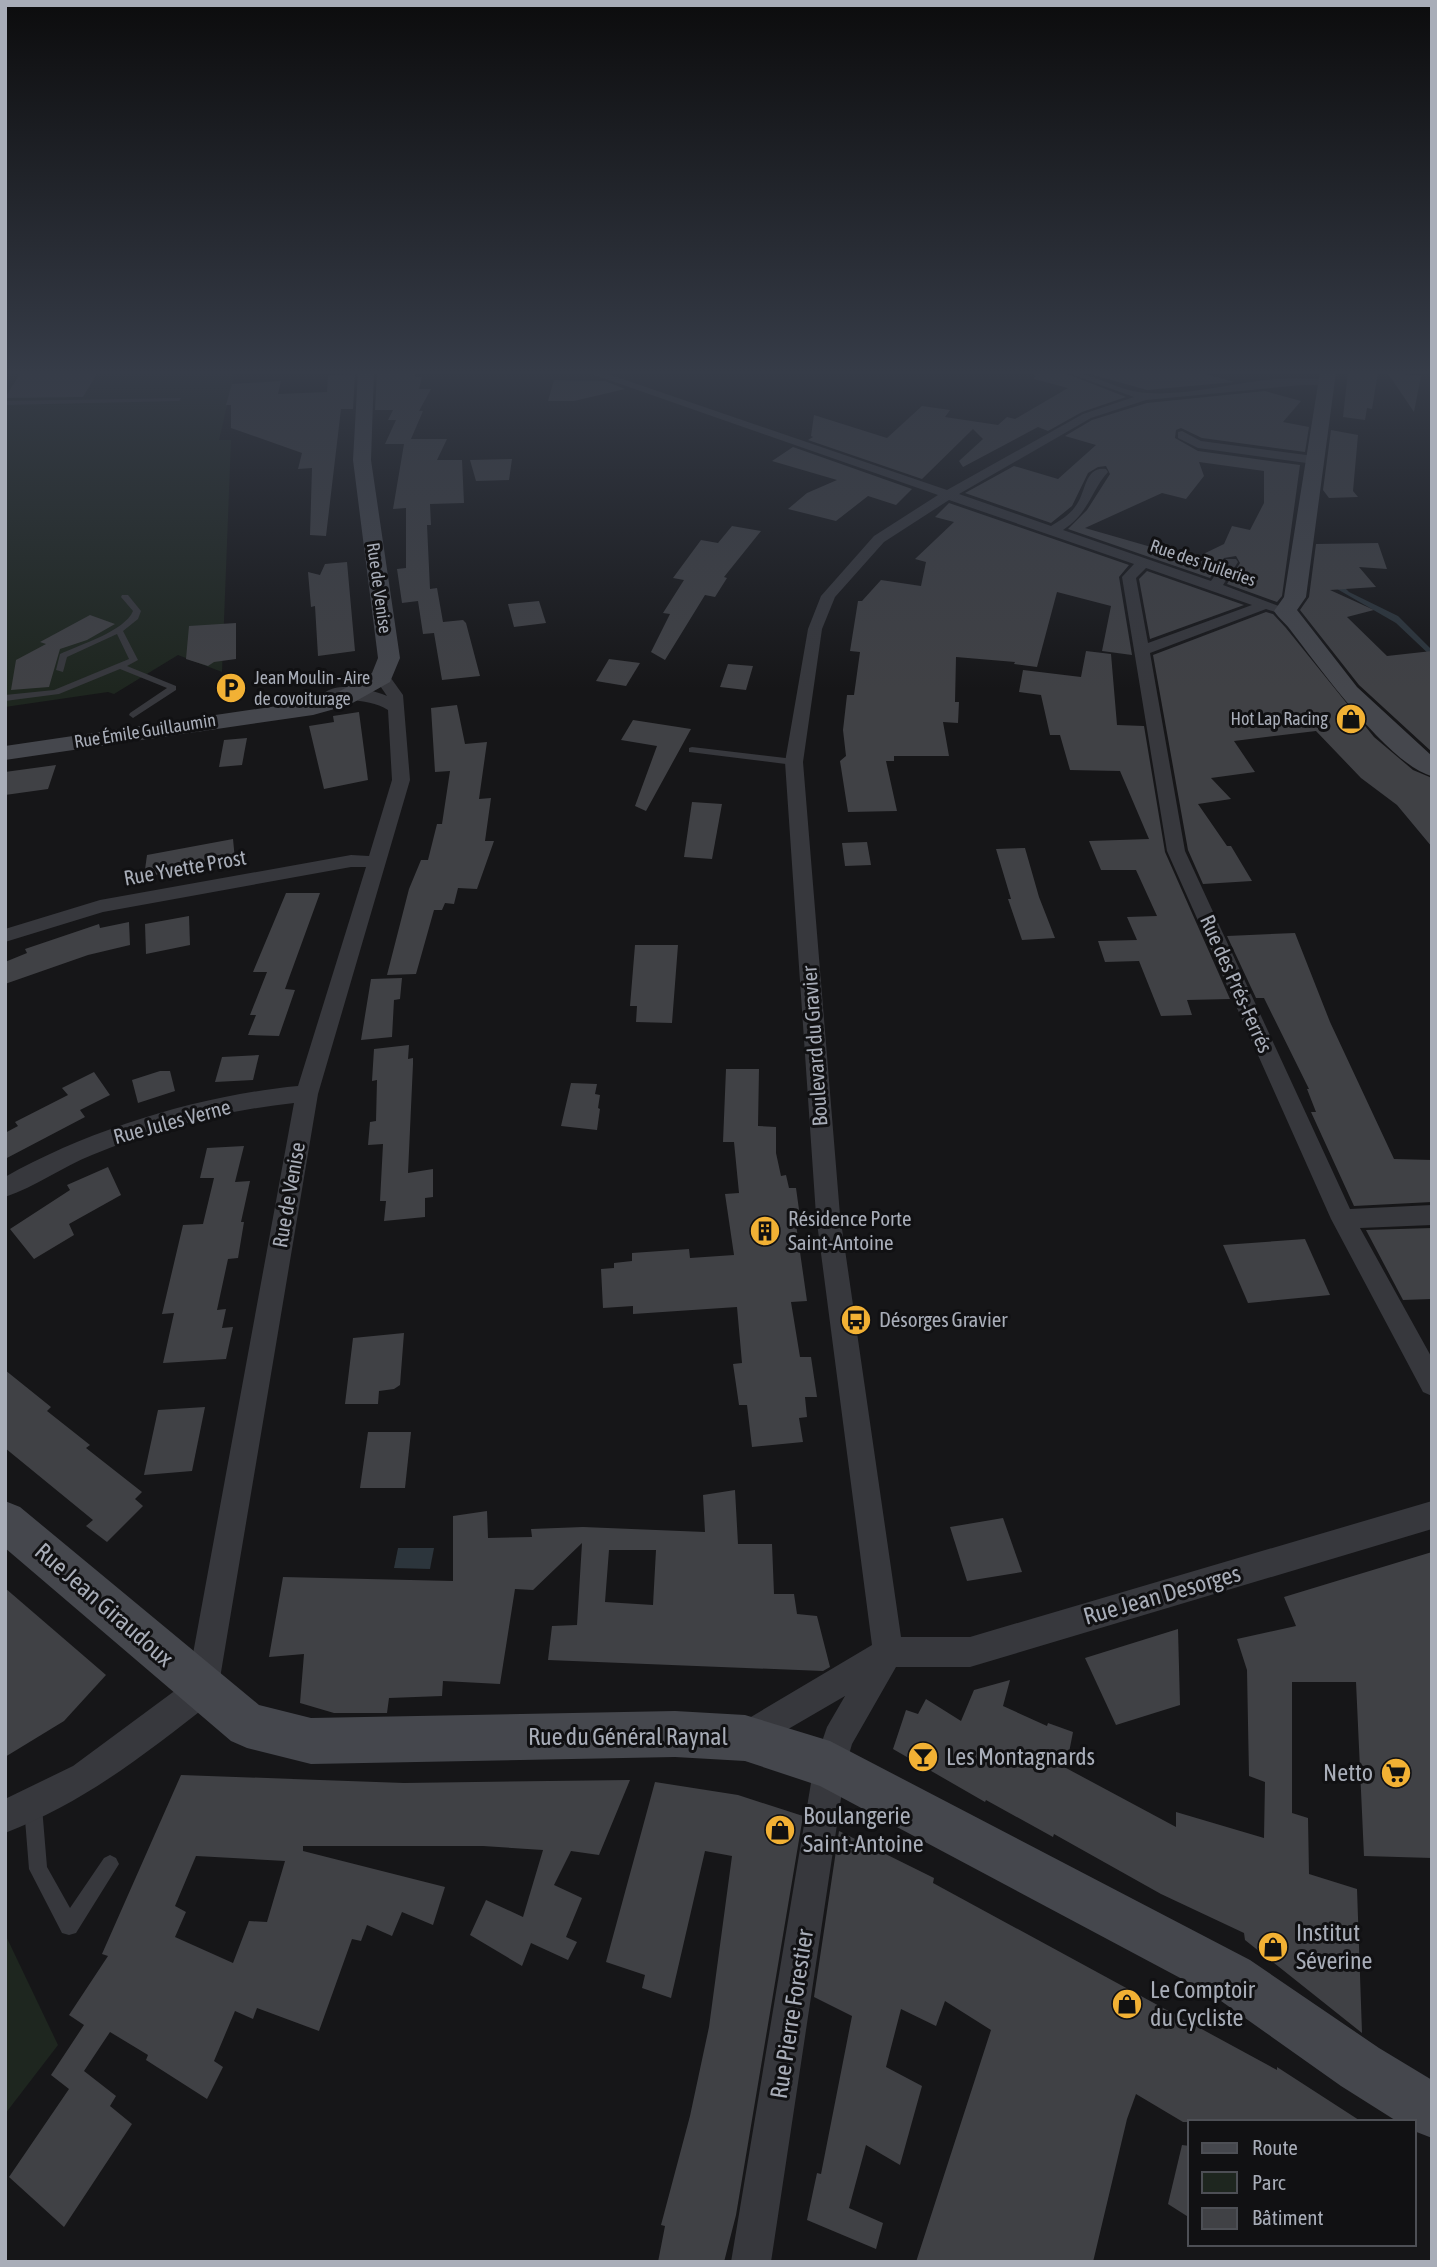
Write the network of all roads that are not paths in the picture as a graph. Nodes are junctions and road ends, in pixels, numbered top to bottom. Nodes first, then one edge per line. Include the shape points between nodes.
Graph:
1 (364, 478) edge
2 (894, 478) edge
3 (978, 478) edge
4 (1095, 478) edge
5 (1312, 478) edge
6 (946, 496) junction
7 (1051, 531) junction
8 (1231, 562) dead end
9 (1143, 563) junction
10 (1214, 587) junction
11 (125, 597) dead end
12 (1275, 608) junction
13 (119, 631) junction
14 (386, 637) junction
15 (1143, 650) junction
16 (123, 667) junction
17 (60, 670) dead end
18 (382, 677) junction
19 (359, 691) junction
20 (331, 694) junction
21 (5, 698) edge
22 (396, 708) junction
23 (285, 710) junction
24 (133, 715) dead end
25 (692, 750) dead end
26 (5, 753) edge
27 (794, 762) junction
28 (1432, 769) edge
29 (376, 862) junction
30 (5, 936) edge
31 (307, 1094) junction
32 (5, 1188) edge
33 (1432, 1215) edge
34 (1343, 1219) junction
35 (1432, 1384) edge
36 (1432, 1515) edge
37 (5, 1521) edge
38 (888, 1652) junction
39 (202, 1690) junction
40 (745, 1738) junction
41 (830, 1765) junction
42 (19, 1811) edge
43 (110, 1864) dead end
44 (1360, 2067) junction
45 (1432, 2111) edge
46 (1432, 2127) edge
47 (751, 2262) edge

1 - 14 main road, Rue de Venise
2 - 6 street, Rue des Tuileries
3 - 6 street, Boulevard du Gravier
4 - 7 street via 1082,510
5 - 12 main road via 1295,597
6 - 7 street, Rue des Tuileries
6 - 27 street, Boulevard du Gravier via 879,538 828,596 814,629
7 - 9 street, Rue des Tuileries
8 - 10 street
9 - 10 street, Rue des Tuileries
9 - 15 street, Rue des Prés-Ferrés via 1129,577
10 - 12 street, Rue des Tuileries
11 - 13 lane via 137,611
12 - 15 street
12 - 28 main road via 1295,619 1322,660 1381,728
13 - 16 lane via 134,660
13 - 17 lane via 63,656
14 - 18 main road, Rue de Venise via 389,658
14 - 20 main road, Rue Émile Guillaumin via 358,680
15 - 34 street, Rue des Prés-Ferrés via 1176,851
16 - 21 lane via 56,692
16 - 24 lane via 173,688
18 - 19 main road
18 - 22 street, Rue de Venise via 395,695
19 - 20 street
19 - 22 street
19 - 23 main road, Rue Émile Guillaumin via 313,708
20 - 23 main road, Rue Émile Guillaumin
22 - 29 street, Rue de Venise via 401,780
23 - 26 main road, Rue Émile Guillaumin
25 - 27 lane
27 - 38 street, Boulevard du Gravier via 828,1215
29 - 30 street, Rue Yvette Prost via 351,862 100,906
29 - 31 street, Rue de Venise
31 - 32 street, Rue Jules Verne via 277,1096 164,1121 104,1140
31 - 39 street, Rue de Venise
33 - 34 street
34 - 35 street, Rue des Prés-Ferrés
36 - 38 street, Rue Jean Desorges via 970,1651
37 - 39 main road, Rue Jean Giraudoux
38 - 40 street
38 - 41 street via 838,1738
39 - 40 main road, Rue du Général Raynal via 247,1725 312,1741 675,1734
39 - 42 street via 86,1779
40 - 41 main road, Rue du Général Raynal
41 - 44 main road, Rue du Général Raynal via 1231,1978
41 - 47 street, Rue Pierre Forestier
42 - 43 lane via 38,1869 69,1926
44 - 45 main road, Rue du Général Raynal
44 - 46 main road, Rue du Général Raynal

